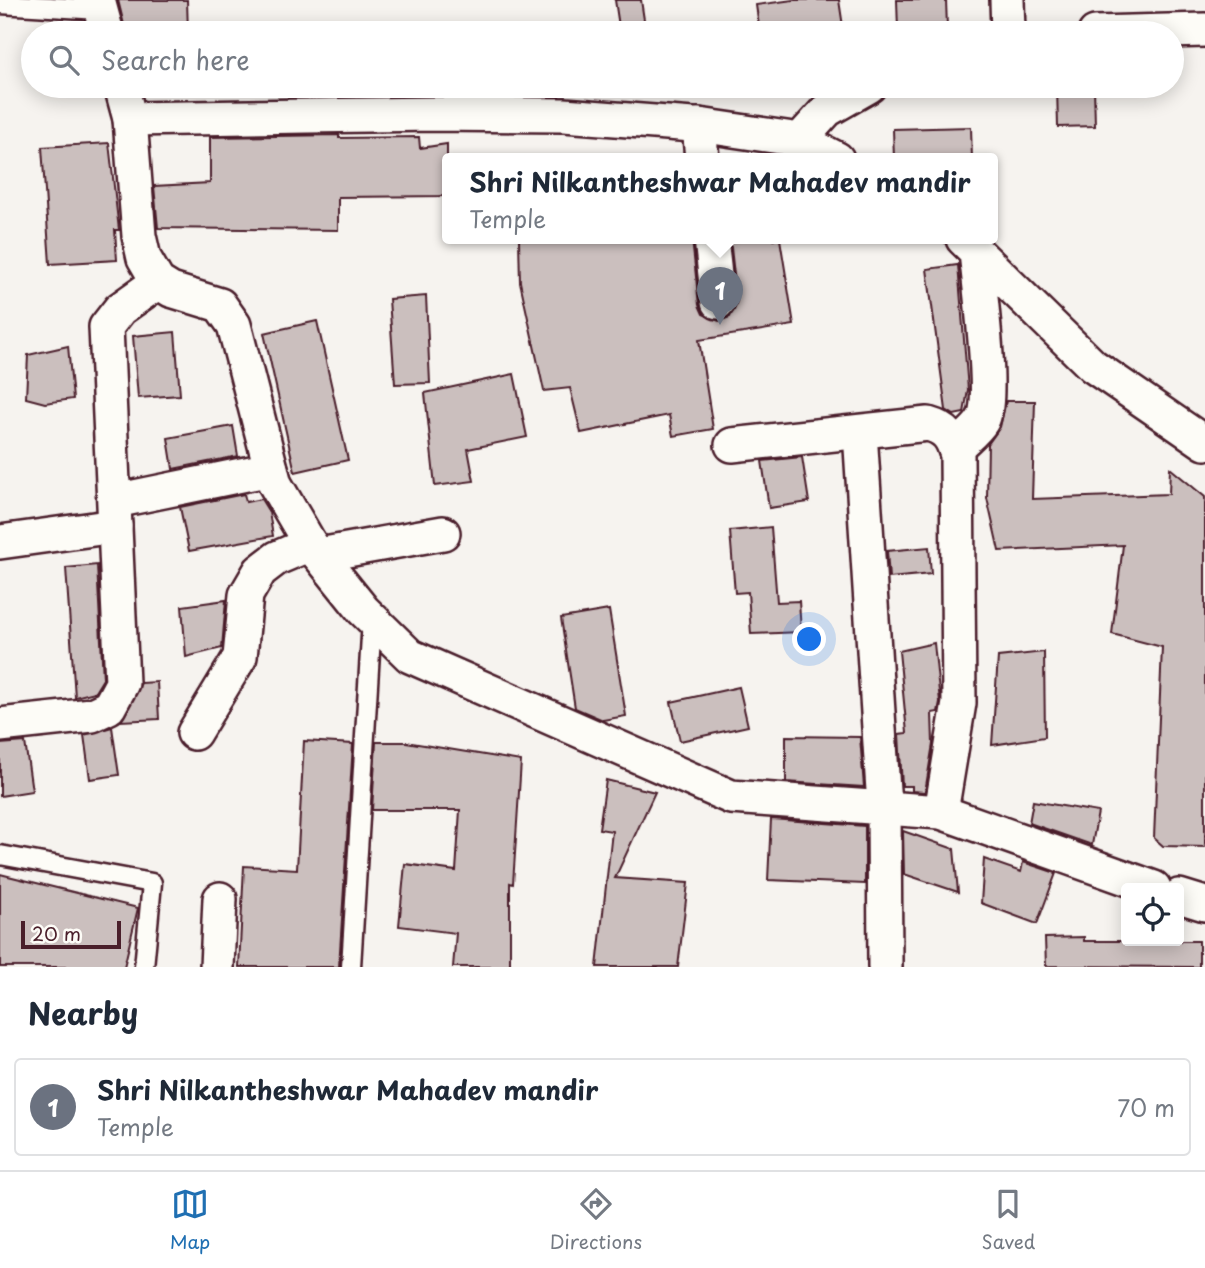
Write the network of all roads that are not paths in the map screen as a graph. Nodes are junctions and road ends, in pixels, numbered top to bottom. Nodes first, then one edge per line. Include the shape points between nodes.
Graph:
1 (1007, 0) edge
2 (0, 4) edge
3 (102, 14) edge
4 (1008, 21) edge
5 (1205, 30) edge
6 (1184, 31) edge
7 (124, 98) edge
8 (848, 98) edge
9 (130, 119) junction
10 (698, 125) junction
11 (800, 140) junction
12 (701, 153) edge
13 (825, 153) edge
14 (712, 244) edge
15 (969, 246) edge
16 (158, 282) junction
17 (718, 302) dead end
18 (860, 432) junction
19 (1205, 443) edge
20 (732, 445) dead end
21 (955, 449) junction
22 (271, 469) junction
23 (115, 513) junction
24 (443, 533) dead end
25 (0, 542) edge
26 (314, 549) junction
27 (372, 620) junction
28 (0, 724) edge
29 (194, 733) dead end
30 (884, 806) junction
31 (941, 812) junction
32 (0, 855) edge
33 (1140, 883) edge
34 (1184, 898) edge
35 (220, 899) dead end
36 (1205, 904) edge
37 (144, 967) edge
38 (217, 967) edge
39 (351, 967) edge
40 (886, 967) edge

1 - 4 street
2 - 3 lane
5 - 6 street
7 - 9 street
8 - 11 street via 827,110
9 - 10 street via 550,115
9 - 16 street via 139,236 144,258
10 - 11 street
10 - 12 street
11 - 13 street
14 - 17 street
15 - 19 street via 1093,366
15 - 21 street via 985,349 986,409 983,421
16 - 22 street via 220,305 234,325
16 - 23 street via 120,309 106,327
18 - 20 street
18 - 21 street via 928,424 943,429
18 - 30 street
21 - 31 street via 959,703
22 - 23 street
22 - 26 street via 275,484
23 - 25 street
23 - 28 street via 122,684 109,707 92,715
24 - 26 street
26 - 27 street
26 - 29 street via 277,558 260,571 246,595 240,657
27 - 30 street via 410,656 719,793
27 - 39 lane
30 - 31 street
30 - 40 street
31 - 33 street
32 - 37 lane via 152,883
34 - 36 street
35 - 38 street

